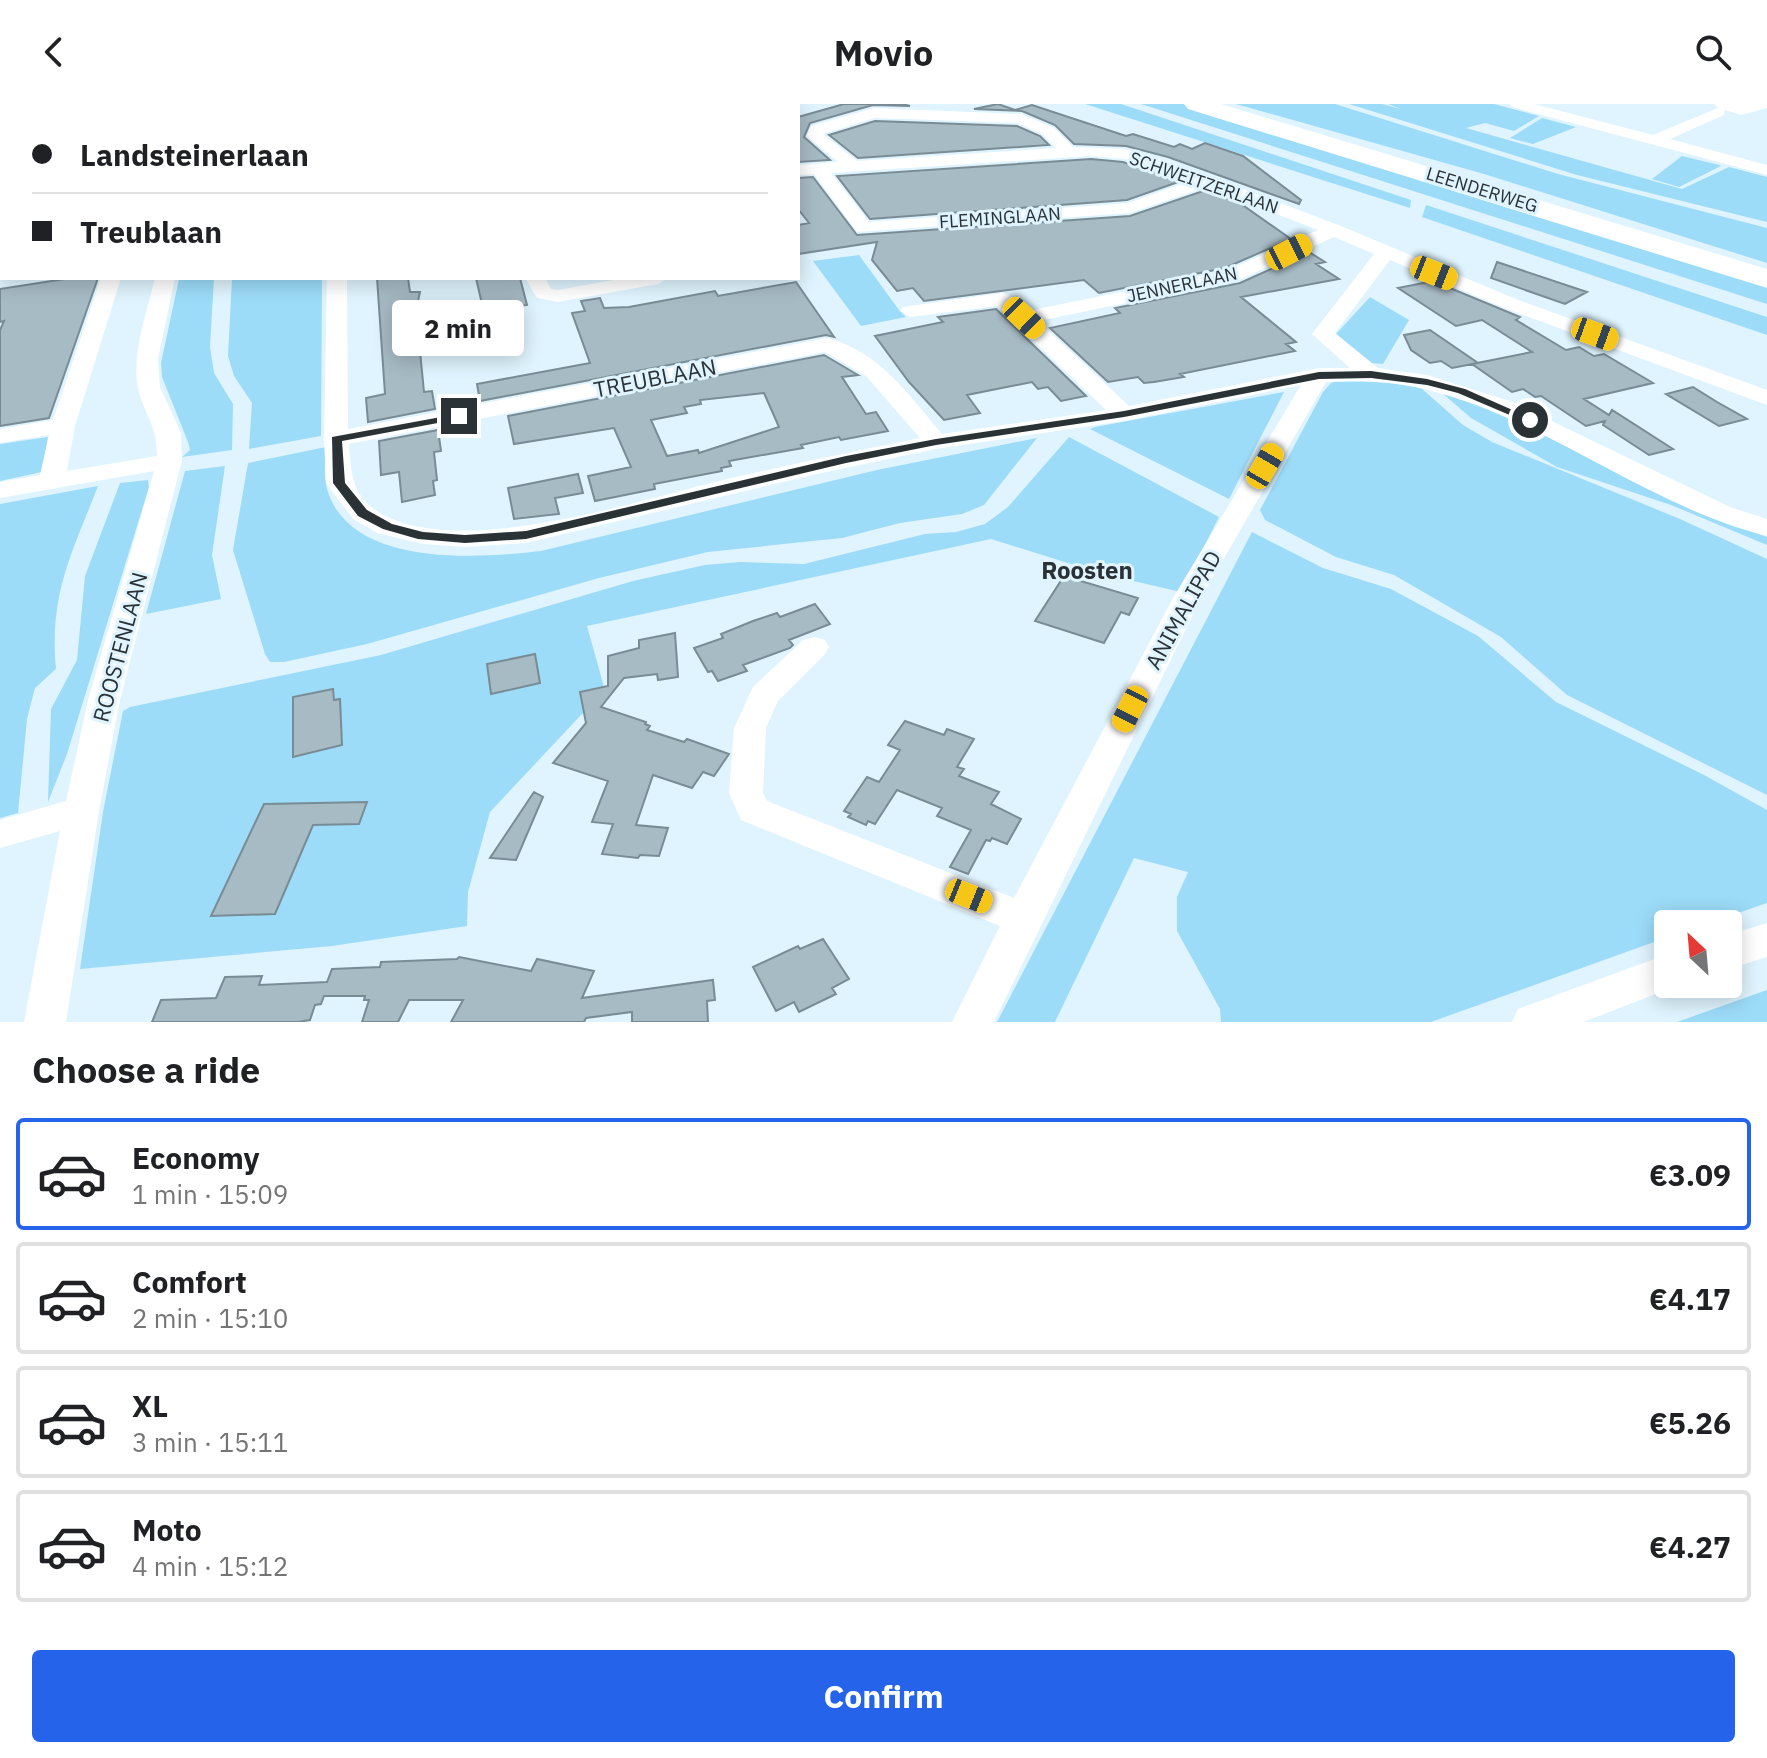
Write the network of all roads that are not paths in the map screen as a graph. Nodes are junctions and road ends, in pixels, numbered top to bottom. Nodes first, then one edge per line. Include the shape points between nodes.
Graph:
1 (1196, 104) edge
2 (1226, 104) edge
3 (1573, 104) edge
4 (1767, 104) edge
5 (1522, 105) edge
6 (1720, 107) edge
7 (1553, 114) junction
8 (1655, 140) junction
9 (1689, 149) junction
10 (1068, 152) junction
11 (853, 166) junction
12 (818, 168) junction
13 (800, 170) edge
14 (1767, 170) edge
15 (1206, 181) junction
16 (1334, 230) junction
17 (1385, 253) junction
18 (1767, 266) edge
19 (1767, 279) edge
20 (110, 280) edge
21 (165, 280) edge
22 (337, 280) edge
23 (536, 280) edge
24 (647, 280) edge
25 (910, 311) dead end
26 (1024, 318) junction
27 (1371, 374) junction
28 (1319, 375) junction
29 (1767, 398) edge
30 (1124, 414) junction
31 (63, 426) junction
32 (0, 436) edge
33 (336, 439) junction
34 (936, 442) junction
35 (169, 461) junction
36 (52, 481) junction
37 (0, 490) edge
38 (1767, 528) edge
39 (814, 647) dead end
40 (81, 811) junction
41 (0, 834) edge
42 (1023, 918) junction
43 (1767, 940) edge
44 (1742, 948) edge
45 (1654, 977) edge
46 (45, 1022) edge
47 (973, 1022) edge
48 (1533, 1022) edge

1 - 19 main road, LEENDERWEG
2 - 18 main road, LEENDERWEG
3 - 7 street
4 - 6 street via 1741,110
5 - 7 street
6 - 8 street
6 - 9 street via 1727,121
7 - 8 street
8 - 9 street
9 - 14 street
10 - 11 street, SCHWEITZERLAAN
10 - 11 street via 1048,131 1021,119 874,113 817,129 815,135
10 - 15 street, SCHWEITZERLAAN via 1125,154
11 - 12 street, SCHWEITZERLAAN
12 - 13 street, SCHWEITZERLAAN
12 - 15 street, FLEMINGLAAN via 864,228 1130,208
15 - 16 street, SCHWEITZERLAAN
16 - 17 street, SCHWEITZERLAAN
16 - 26 street, JENNERLAAN via 1232,276
17 - 27 street via 1323,334
17 - 29 street, SCHWEITZERLAAN
20 - 31 street
21 - 35 street, ROOSTENLAAN via 147,359 149,387 169,433
22 - 33 street
23 - 24 street via 544,294 558,296
25 - 26 street via 1002,299
26 - 30 street
27 - 28 street
27 - 38 street via 1427,382 1502,406 1721,513
28 - 30 street
28 - 42 street, ANIMALIPAD via 1187,598
30 - 34 street
31 - 32 street
31 - 36 street
33 - 34 street, TREUBLAAN via 827,345 863,360
33 - 34 street via 339,483 362,513 387,527 465,539 526,535
35 - 36 street
35 - 40 street, ROOSTENLAAN via 104,700
36 - 37 street
39 - 42 street via 764,695 750,728 746,793 753,810
40 - 41 street
40 - 46 street, ROOSTENLAAN
42 - 47 street, ANIMALIPAD
43 - 44 street
45 - 48 street

